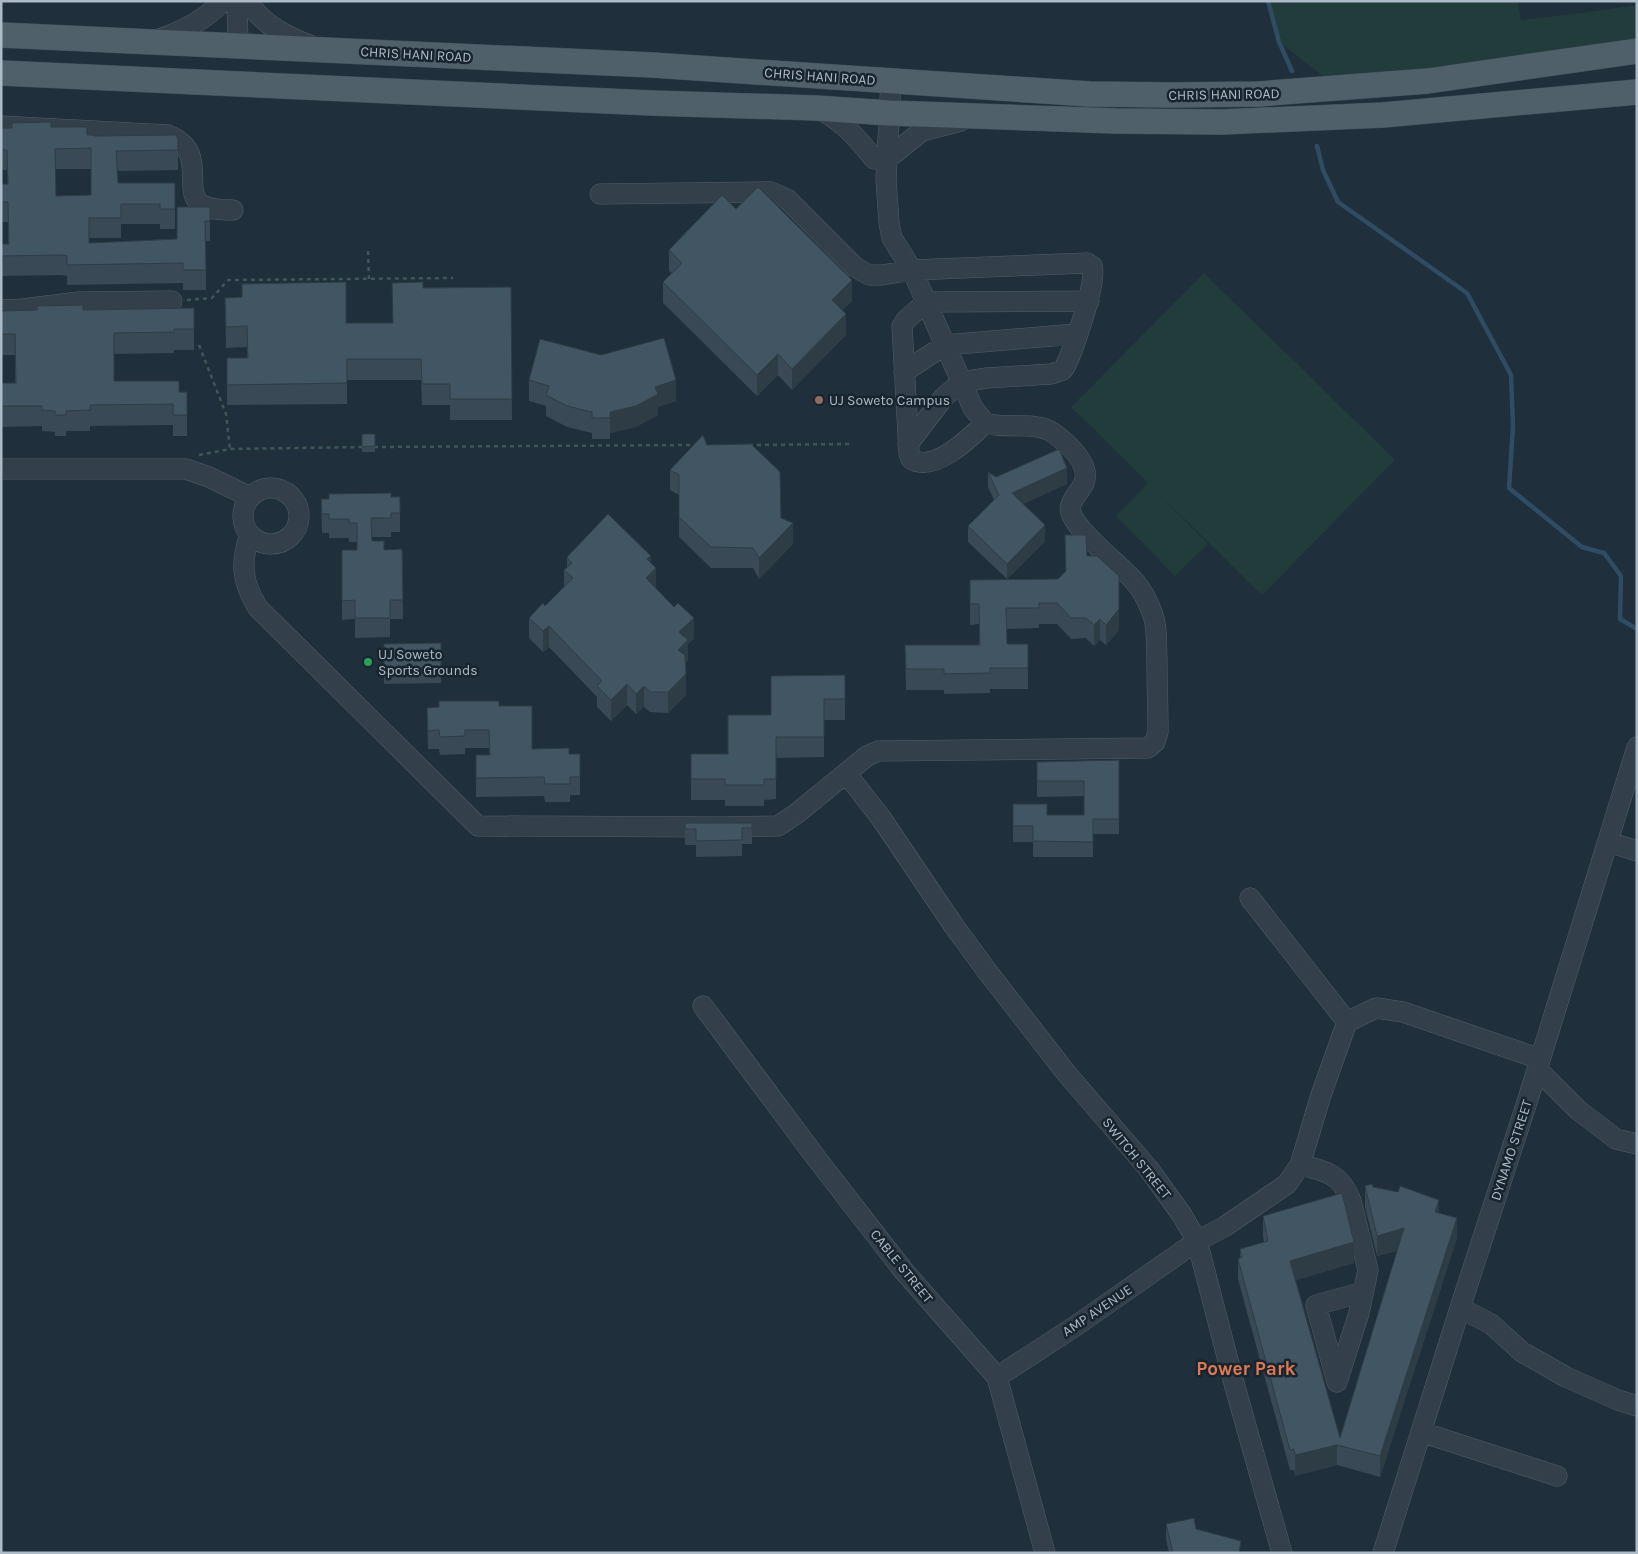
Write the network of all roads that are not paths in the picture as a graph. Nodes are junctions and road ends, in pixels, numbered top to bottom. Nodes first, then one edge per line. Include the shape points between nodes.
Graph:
1 (222, 1) edge
2 (237, 1) edge
3 (248, 1) edge
4 (1, 35) edge
5 (150, 42) junction
6 (238, 46) junction
7 (322, 50) junction
8 (1637, 52) edge
9 (652, 65) junction
10 (1, 73) edge
11 (884, 80) junction
12 (1637, 92) edge
13 (651, 103) junction
14 (816, 108) junction
15 (882, 112) junction
16 (984, 117) junction
17 (1, 126) edge
18 (880, 160) junction
19 (600, 194) dead end
20 (233, 210) dead end
21 (912, 270) junction
22 (172, 301) road end
23 (1089, 301) junction
24 (926, 302) junction
25 (1, 310) edge
26 (1076, 334) junction
27 (945, 345) junction
28 (904, 372) junction
29 (961, 382) junction
30 (985, 423) junction
31 (908, 444) junction
32 (1, 469) edge
33 (250, 497) junction
34 (250, 535) junction
35 (1637, 747) edge
36 (846, 773) junction
37 (1608, 842) junction
38 (1637, 851) edge
39 (1250, 898) dead end
40 (702, 1006) dead end
41 (1347, 1022) junction
42 (1539, 1064) junction
43 (1637, 1144) edge
44 (1300, 1165) junction
45 (1197, 1241) junction
46 (1363, 1292) dead end
47 (1460, 1308) junction
48 (997, 1376) junction
49 (1637, 1406) edge
50 (1421, 1432) junction
51 (1557, 1476) dead end
52 (1045, 1553) edge
53 (1282, 1553) edge
54 (1384, 1553) edge

1 - 5 street via 209,15 180,32
2 - 6 street
3 - 7 street via 276,29
4 - 5 main road, CHRIS HANI ROAD
5 - 6 main road, CHRIS HANI ROAD
6 - 7 main road, CHRIS HANI ROAD
7 - 9 main road, CHRIS HANI ROAD
8 - 11 main road, CHRIS HANI ROAD via 1428,81 1258,94 1090,94
9 - 11 main road, CHRIS HANI ROAD
9 - 13 main road
10 - 13 main road, CHRIS HANI ROAD
11 - 15 street
12 - 16 main road, CHRIS HANI ROAD via 1456,110 1309,119 1116,122
13 - 14 main road, CHRIS HANI ROAD
14 - 15 main road, CHRIS HANI ROAD
14 - 18 street via 838,119
15 - 16 main road, CHRIS HANI ROAD
15 - 18 street
16 - 18 street via 922,131
17 - 20 street via 168,136 182,142 190,154 194,195 198,202 212,209
18 - 21 street via 875,219 892,238
19 - 21 street via 771,192 787,199 862,272 882,275
21 - 23 street via 1087,263 1092,266 1094,274
21 - 24 street
22 - 25 street via 80,302
23 - 24 street
23 - 26 street
24 - 27 street
24 - 28 street via 902,326
26 - 27 street
26 - 29 street via 1065,366 1058,372
27 - 28 street
27 - 29 street
28 - 31 street
29 - 30 street via 976,414
29 - 31 street via 944,397
30 - 31 street via 954,449 928,463 911,459
30 - 36 street via 1045,428 1060,438 1083,466 1085,481 1070,506 1071,514 1081,529 1136,583 1153,615 1157,738 1148,748 1138,749 878,751
32 - 33 street via 186,469
33 - 34 street via 243,514
33 - 34 street via 266,488 276,488 292,497 300,514 295,532 280,543 262,543
34 - 36 street via 245,549 244,578 258,608 478,826 778,826
35 - 37 street, DYNAMO STREET
36 - 45 street, SWITCH STREET via 987,971 1067,1074 1148,1168
37 - 38 street
37 - 42 street, DYNAMO STREET
39 - 41 street
40 - 48 street, CABLE STREET via 903,1270
41 - 42 street via 1376,1008 1403,1012
41 - 44 street, AMP AVENUE
42 - 43 street via 1578,1110 1616,1139
42 - 47 street, DYNAMO STREET
44 - 45 street, AMP AVENUE via 1287,1184 1224,1227
44 - 46 street via 1323,1170 1339,1180 1347,1190 1368,1270
45 - 48 street, AMP AVENUE
45 - 53 street, SWITCH STREET
47 - 49 street via 1492,1324 1522,1352 1566,1377
47 - 50 street, DYNAMO STREET
48 - 52 street, CABLE STREET
50 - 51 street
50 - 54 street, DYNAMO STREET

